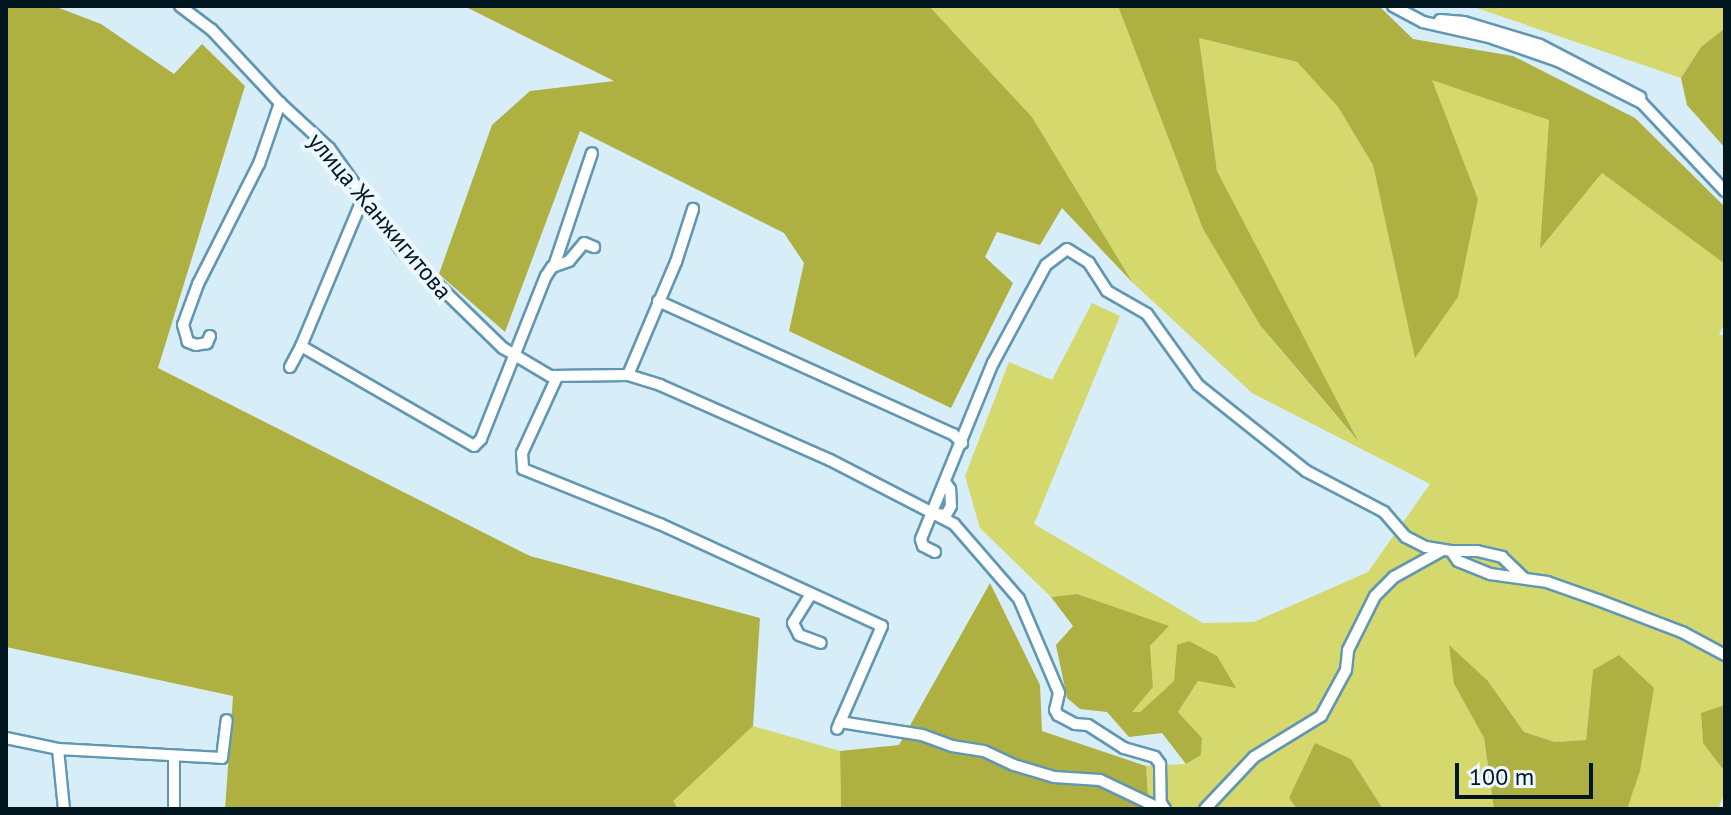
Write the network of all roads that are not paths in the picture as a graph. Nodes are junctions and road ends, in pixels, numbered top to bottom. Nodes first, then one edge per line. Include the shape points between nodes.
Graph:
1 (180, 6) edge
2 (1393, 6) edge
3 (280, 103) junction
4 (592, 153) dead end
5 (1725, 191) edge
6 (363, 198) junction
7 (693, 209) dead end
8 (594, 247) dead end
9 (554, 266) junction
10 (658, 301) junction
11 (210, 336) dead end
12 (301, 346) junction
13 (514, 355) junction
14 (290, 367) dead end
15 (628, 375) junction
16 (557, 377) junction
17 (962, 443) junction
18 (946, 483) junction
19 (934, 511) junction
20 (1447, 551) junction
21 (935, 552) dead end
22 (1523, 577) junction
23 (811, 594) junction
24 (821, 643) dead end
25 (1725, 655) edge
26 (227, 720) dead end
27 (6, 738) edge
28 (58, 749) junction
29 (174, 756) junction
30 (64, 809) edge
31 (174, 809) edge
32 (1163, 809) edge
33 (1205, 809) edge

1 - 3 street, улица Жанжигитова via 211,29
2 - 5 street via 1423,22 1558,61 1645,106
3 - 6 street, улица Жанжигитова via 329,148
3 - 11 street via 259,164 183,325 188,342 203,346
4 - 9 street
6 - 12 street
6 - 13 street, улица Жанжигитова via 437,287
7 - 10 street
8 - 9 street via 584,243 569,261
9 - 13 street
10 - 15 street
10 - 17 street via 940,428
12 - 13 street via 474,446
12 - 14 street
13 - 16 street, улица Жанжигитова
15 - 16 street
15 - 19 street via 830,460
16 - 23 street via 522,453 523,469 633,512
17 - 18 street
17 - 20 street via 993,363 1025,302 1046,265 1067,249 1089,263 1107,291 1147,314 1198,385 1279,451 1384,512 1406,537
18 - 19 street
18 - 19 street via 951,506 946,515
19 - 21 street via 921,539
19 - 32 street via 962,532 1013,588 1059,693 1058,715 1088,725 1124,748 1155,757
20 - 22 street via 1490,574
20 - 22 street via 1502,557
20 - 33 street via 1394,577 1375,596 1321,716 1254,757
22 - 25 street via 1682,632
23 - 24 street via 793,623 799,635
23 - 32 street via 882,626 839,726 922,735 1054,777 1100,780
26 - 29 street via 222,758
27 - 28 street
28 - 29 street
28 - 30 street
29 - 31 street

